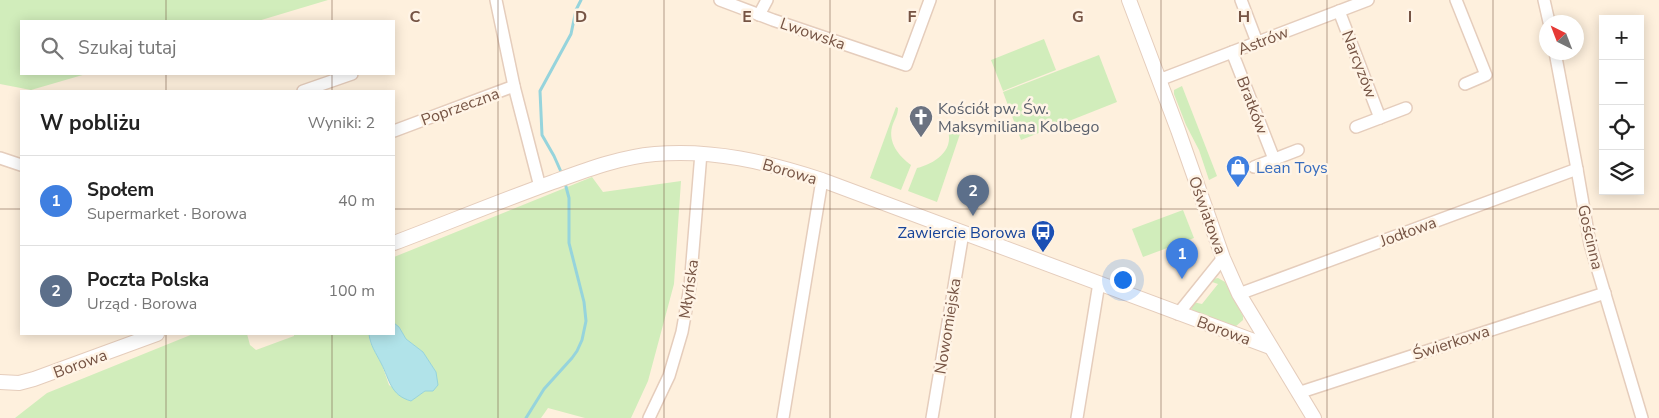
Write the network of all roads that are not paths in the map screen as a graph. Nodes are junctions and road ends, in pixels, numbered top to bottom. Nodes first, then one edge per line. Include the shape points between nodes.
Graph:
1 (496, 0) edge
2 (720, 0) edge
3 (767, 0) edge
4 (930, 0) edge
5 (1129, 0) edge
6 (1241, 0) edge
7 (1368, 0) edge
8 (1456, 0) edge
9 (1544, 0) edge
10 (1339, 11) junction
11 (759, 15) junction
12 (1547, 15) edge
13 (1257, 42) junction
14 (1232, 52) junction
15 (1557, 60) edge
16 (349, 75) edge
17 (1159, 80) junction
18 (1465, 84) dead end
19 (514, 86) junction
20 (306, 90) edge
21 (1406, 108) dead end
22 (1380, 118) junction
23 (1356, 127) dead end
24 (395, 131) edge
25 (1298, 150) dead end
26 (701, 153) junction
27 (0, 158) edge
28 (1274, 159) junction
29 (20, 165) edge
30 (1254, 167) dead end
31 (1577, 169) junction
32 (822, 180) junction
33 (546, 185) junction
34 (963, 233) junction
35 (395, 243) edge
36 (1223, 258) junction
37 (1098, 283) junction
38 (1604, 292) junction
39 (1239, 294) junction
40 (1178, 314) junction
41 (154, 335) edge
42 (1270, 347) junction
43 (0, 382) edge
44 (1298, 393) junction
45 (649, 418) edge
46 (783, 418) edge
47 (932, 418) edge
48 (1077, 418) edge
49 (1314, 418) edge
50 (1642, 418) edge

1 - 19 street
2 - 11 street, Lwowska
3 - 11 street
4 - 11 street, Lwowska via 906,65
5 - 17 street, Oświatowa
6 - 13 street
7 - 10 street, Astrów
8 - 18 street via 1486,75
9 - 12 street
10 - 13 street, Astrów
10 - 22 street, Narcyzów
13 - 14 street, Astrów
14 - 17 street, Astrów
14 - 28 street, Bratków
15 - 31 street, Gościnna
16 - 20 street
17 - 36 street, Oświatowa
19 - 24 street, Poprzeczna
19 - 33 street, Poprzeczna
21 - 22 street, Narcyzów
22 - 23 street, Narcyzów
25 - 28 street
26 - 32 street, Borowa via 782,167
26 - 33 street, Borowa via 654,154 602,164
26 - 45 street, Młyńska via 690,287 682,332 668,376
27 - 29 street
28 - 30 street
31 - 38 street, Gościnna via 1586,227
31 - 39 street, Jodłowa
32 - 34 street, Borowa
32 - 46 street
33 - 35 street, Borowa
34 - 37 street, Borowa
34 - 47 street, Nowomiejska
36 - 39 street, Oświatowa
36 - 40 street, Borowa
37 - 40 street, Borowa
37 - 48 street
38 - 44 street, Świerkowa
38 - 50 street, Gościnna
39 - 42 street, Oświatowa
40 - 42 street, Borowa
41 - 43 street, Borowa via 34,379 18,383
42 - 44 street, Oświatowa
44 - 49 street, Oświatowa

